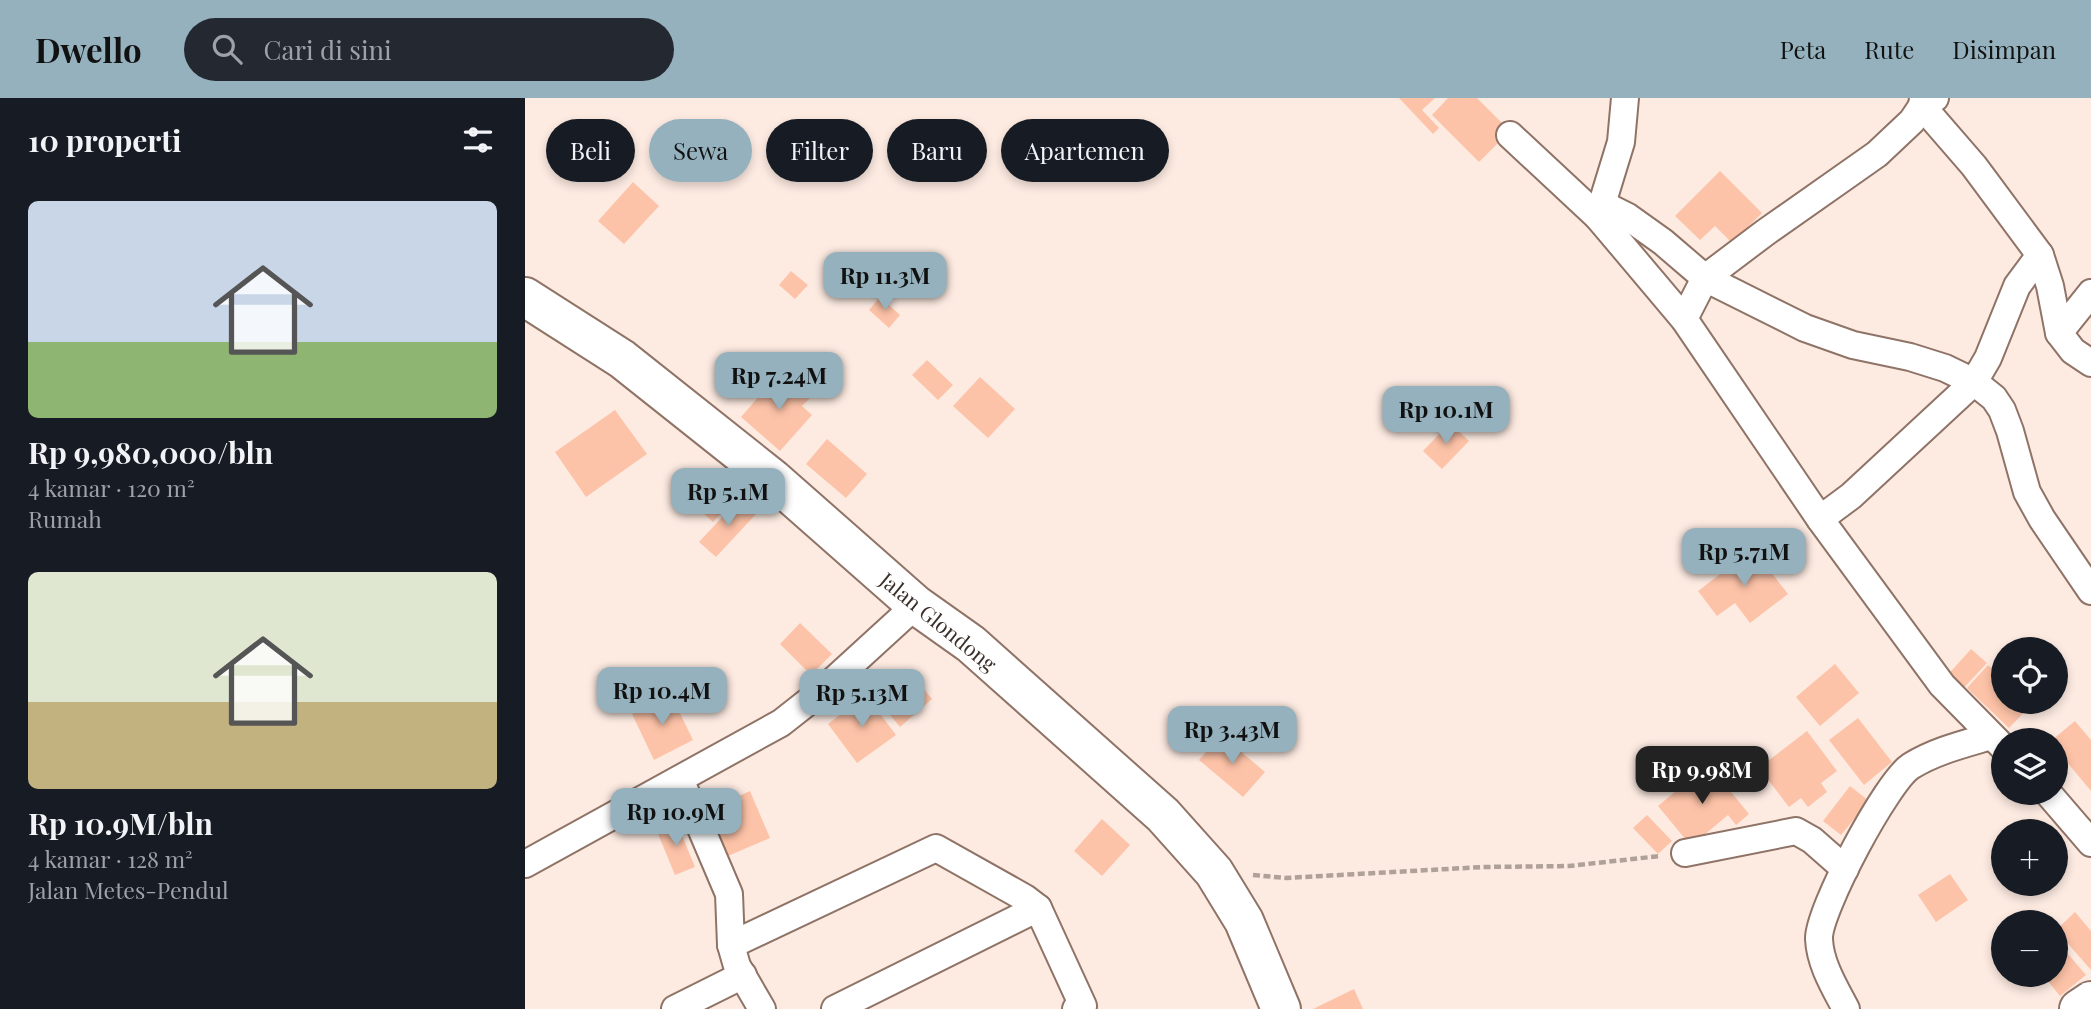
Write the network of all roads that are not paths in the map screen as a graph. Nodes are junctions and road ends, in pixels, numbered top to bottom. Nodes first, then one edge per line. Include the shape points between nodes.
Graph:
1 (1625, 98) edge
2 (1927, 101) edge
3 (1510, 135) dead end
4 (1600, 210) junction
5 (2041, 255) junction
6 (1705, 278) junction
7 (2091, 293) edge
8 (525, 297) edge
9 (1684, 319) junction
10 (2059, 333) junction
11 (2091, 363) edge
12 (1974, 382) junction
13 (1820, 519) junction
14 (2091, 591) edge
15 (916, 605) junction
16 (1991, 736) edge
17 (1991, 743) edge
18 (680, 779) junction
19 (2059, 805) edge
20 (2091, 844) edge
21 (1685, 853) road end
22 (525, 864) edge
23 (1845, 869) junction
24 (1038, 908) junction
25 (731, 945) junction
26 (743, 975) junction
27 (2091, 1001) edge
28 (675, 1009) edge
29 (762, 1009) edge
30 (835, 1009) edge
31 (1076, 1009) edge
32 (1281, 1009) edge
33 (1846, 1009) edge
34 (2079, 1009) edge

1 - 4 street via 1621,142
2 - 5 street
2 - 6 street via 1877,154
3 - 4 street
4 - 6 street via 1652,233
4 - 9 street
5 - 10 street
5 - 12 street via 2017,286
6 - 9 street
6 - 12 street via 1805,328 1933,364
7 - 10 street
8 - 15 main road, Jalan Glondong via 622,359 773,479
9 - 13 street
10 - 11 street via 2073,351
12 - 13 street
12 - 14 street via 2002,410 2027,492
13 - 16 street via 1942,685
15 - 18 street via 781,723
15 - 32 main road, Jalan Glondong via 971,644 1163,815 1214,872 1244,922
17 - 23 street via 1943,751 1909,768 1887,793
18 - 22 street
18 - 25 street via 729,894
19 - 20 street
21 - 23 street via 1796,831
23 - 33 street via 1825,910 1819,939 1828,974
24 - 25 street via 936,848
24 - 30 street
24 - 31 street via 1083,1006
25 - 26 street
26 - 28 street
26 - 29 street
27 - 34 main road

